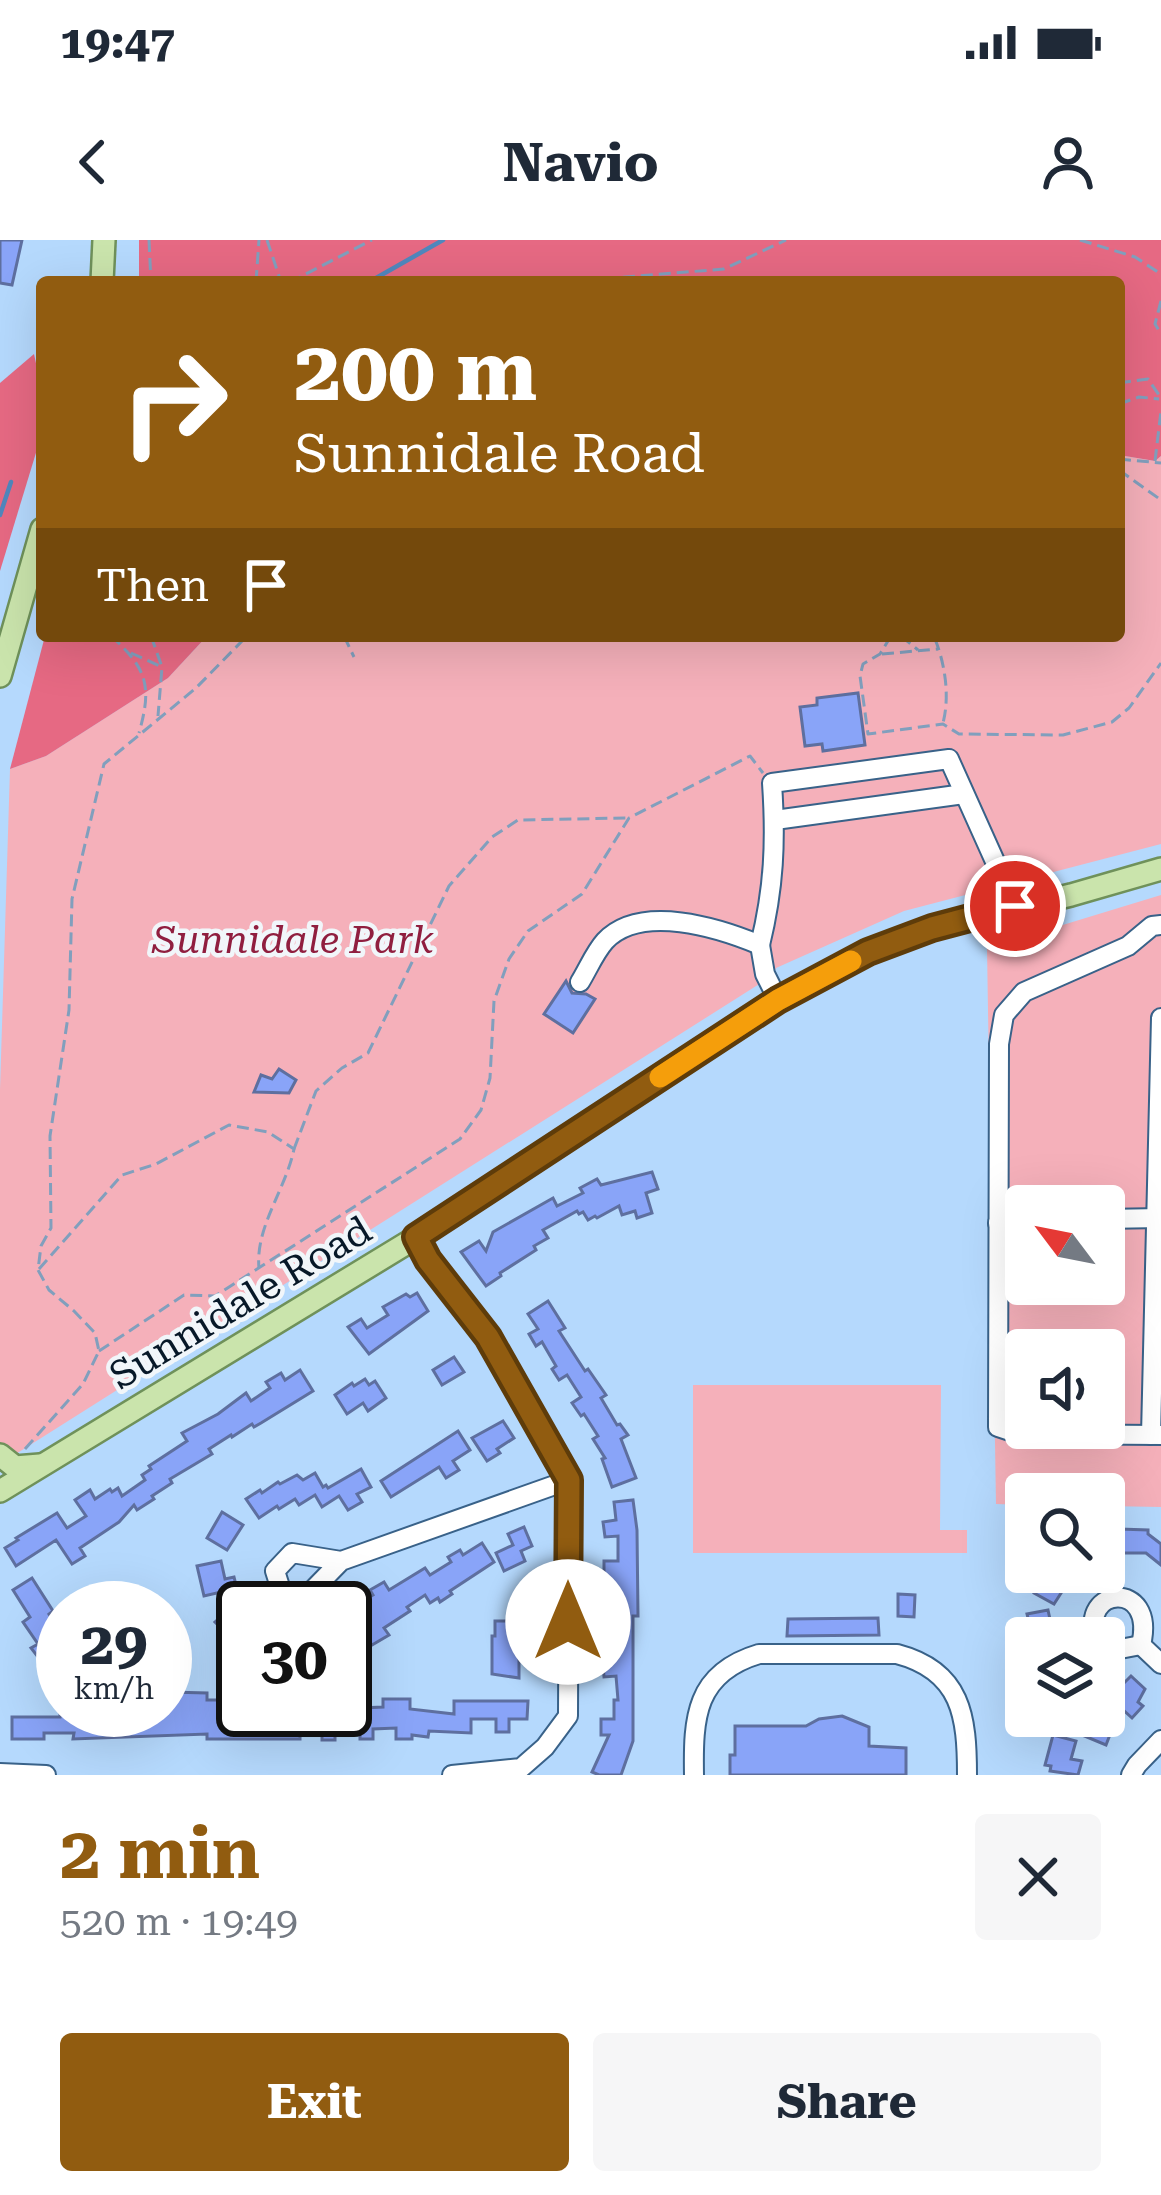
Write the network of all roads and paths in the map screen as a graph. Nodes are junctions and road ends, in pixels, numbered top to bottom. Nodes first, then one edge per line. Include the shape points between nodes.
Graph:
1 (104, 240) edge
2 (148, 240) edge
3 (259, 240) edge
4 (267, 240) edge
5 (372, 240) edge
6 (786, 240) edge
7 (1081, 240) edge
8 (1161, 274) edge
9 (102, 276) edge
10 (151, 276) edge
11 (256, 276) edge
12 (279, 276) edge
13 (302, 276) edge
14 (634, 276) edge
15 (1161, 301) edge
16 (1161, 334) edge
17 (1125, 382) edge
18 (1161, 399) edge
19 (1125, 402) edge
20 (1161, 411) edge
21 (1125, 459) edge
22 (1158, 462) edge
23 (1125, 474) edge
24 (1161, 500) edge
25 (36, 550) edge
26 (118, 642) edge
27 (153, 642) edge
28 (241, 642) edge
29 (347, 642) edge
30 (887, 642) edge
31 (909, 642) edge
32 (936, 642) edge
33 (939, 649) junction
34 (920, 651) junction
35 (129, 652) junction
36 (880, 654) junction
37 (354, 657) dead end
38 (1161, 663) edge
39 (162, 667) junction
40 (0, 676) edge
41 (158, 720) junction
42 (943, 724) junction
43 (139, 735) junction
44 (772, 783) junction
45 (964, 794) junction
46 (629, 818) junction
47 (775, 820) junction
48 (1160, 874) edge
49 (1015, 906) junction
50 (1161, 926) edge
51 (760, 945) junction
52 (580, 982) dead end
53 (778, 1000) junction
54 (1161, 1018) edge
55 (294, 1149) junction
56 (1159, 1218) edge
57 (1125, 1219) edge
58 (998, 1223) junction
59 (1005, 1223) edge
60 (416, 1237) junction
61 (259, 1268) junction
62 (38, 1270) junction
63 (99, 1351) junction
64 (1156, 1435) edge
65 (5, 1459) edge
66 (41, 1465) junction
67 (569, 1480) junction
68 (0, 1491) edge
69 (341, 1562) dead end
70 (1093, 1617) edge
71 (1141, 1646) junction
72 (1125, 1648) edge
73 (1161, 1664) edge
74 (1161, 1740) edge
75 (0, 1773) edge
76 (46, 1775) edge
77 (452, 1775) edge
78 (694, 1775) edge
79 (967, 1775) edge
80 (1131, 1775) edge

1 - 9 main road
2 - 10 path
3 - 11 path
4 - 12 path
5 - 13 path
6 - 14 path via 724,269
7 - 8 path via 1135,256
15 - 16 path via 1154,324
17 - 18 path via 1148,380
18 - 19 path
20 - 22 path
21 - 22 path
23 - 24 path
25 - 40 main road
26 - 35 path
27 - 39 path
28 - 41 path
29 - 37 path
30 - 36 path
31 - 34 path
32 - 33 path
33 - 34 path
33 - 42 path
34 - 36 path
35 - 39 path
35 - 43 path via 148,701
36 - 42 path via 860,676 868,734
38 - 42 path via 1112,722 1064,735 959,734
39 - 41 path
41 - 43 path
43 - 62 path via 104,764 73,899 69,1010 50,1136 51,1228
44 - 45 street via 949,758
44 - 46 path via 750,756
44 - 47 street
45 - 47 street
45 - 49 street
46 - 55 path via 518,820 491,836 449,886 368,1053 316,1091
46 - 61 path via 582,894 528,931 508,959 494,1000 490,1078 460,1139
47 - 51 street via 772,896
48 - 49 main road, Sunnidale Road
49 - 53 main road, Sunnidale Road via 868,952
50 - 58 street via 1024,992 1004,1015
51 - 52 street via 719,928 625,926
51 - 53 street
53 - 60 main road, Sunnidale Road
54 - 56 street
55 - 61 path via 257,1251
55 - 62 path via 268,1132 229,1125 122,1175
56 - 57 street
56 - 64 street
58 - 59 street
58 - 64 street via 998,1427
60 - 66 main road, Sunnidale Road
60 - 67 street via 488,1337
61 - 63 path via 215,1295 184,1295
62 - 63 path via 95,1333
63 - 65 path via 83,1384 32,1443
65 - 66 main road via 15,1467
66 - 68 main road, Sunnidale Road
67 - 69 street
67 - 77 street via 568,1716 521,1768
70 - 71 street via 1100,1604 1133,1601 1145,1630
71 - 72 street
71 - 73 street
74 - 80 street
75 - 76 street
78 - 79 street via 693,1727 709,1688 759,1654 916,1659 957,1697

